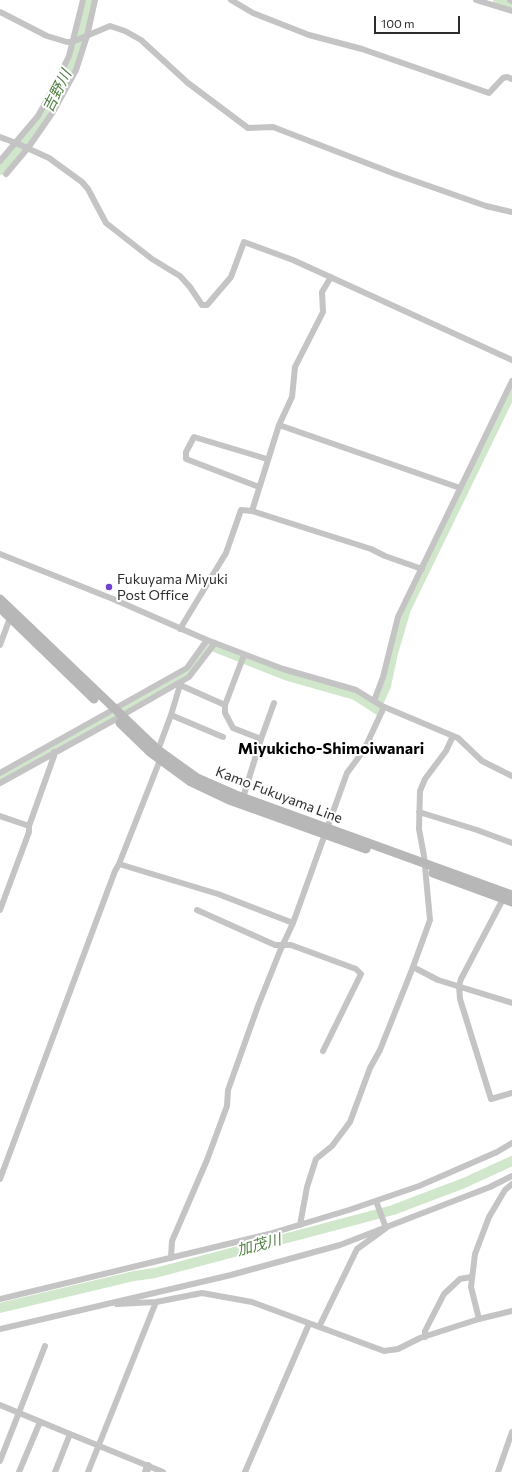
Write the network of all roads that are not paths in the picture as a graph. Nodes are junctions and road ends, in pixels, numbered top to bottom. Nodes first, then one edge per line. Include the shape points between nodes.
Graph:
1 (83, 0) edge
2 (95, 0) edge
3 (231, 0) edge
4 (476, 0) edge
5 (0, 12) edge
6 (512, 12) edge
7 (86, 36) junction
8 (74, 41) junction
9 (512, 79) edge
10 (0, 137) edge
11 (16, 143) junction
12 (28, 148) junction
13 (0, 161) edge
14 (6, 174) dead end
15 (512, 212) edge
16 (331, 277) junction
17 (512, 360) edge
18 (512, 381) edge
19 (279, 425) junction
20 (268, 459) junction
21 (259, 487) junction
22 (460, 488) junction
23 (252, 511) junction
24 (0, 554) edge
25 (422, 569) junction
26 (0, 599) edge
27 (0, 608) edge
28 (10, 618) junction
29 (180, 629) junction
30 (207, 640) junction
31 (0, 645) edge
32 (214, 645) junction
33 (244, 656) junction
34 (179, 679) junction
35 (274, 703) dead end
36 (379, 704) junction
37 (225, 705) junction
38 (115, 714) junction
39 (171, 715) junction
40 (452, 736) junction
41 (223, 737) dead end
42 (261, 739) junction
43 (158, 750) junction
44 (54, 752) junction
45 (160, 760) junction
46 (0, 773) edge
47 (512, 776) edge
48 (0, 783) edge
49 (242, 801) junction
50 (419, 812) junction
51 (0, 816) edge
52 (29, 826) junction
53 (327, 832) junction
54 (512, 843) edge
55 (119, 864) junction
56 (424, 867) junction
57 (512, 895) edge
58 (503, 899) junction
59 (512, 902) edge
60 (0, 910) edge
61 (197, 910) dead end
62 (293, 923) junction
63 (283, 946) junction
64 (413, 967) junction
65 (460, 986) junction
66 (512, 1003) edge
67 (323, 1051) dead end
68 (512, 1094) edge
69 (512, 1143) edge
70 (512, 1176) edge
71 (0, 1179) edge
72 (512, 1184) edge
73 (376, 1201) junction
74 (300, 1224) junction
75 (386, 1228) junction
76 (171, 1258) junction
77 (471, 1277) junction
78 (0, 1299) edge
79 (115, 1301) junction
80 (156, 1302) junction
81 (512, 1311) edge
82 (479, 1319) junction
83 (309, 1324) junction
84 (319, 1327) junction
85 (0, 1329) edge
86 (425, 1336) junction
87 (45, 1346) dead end
88 (0, 1405) edge
89 (20, 1414) junction
90 (40, 1422) junction
91 (512, 1432) edge
92 (70, 1434) junction
93 (99, 1445) junction
94 (0, 1461) edge
95 (147, 1469) edge
96 (19, 1472) edge
97 (55, 1472) edge
98 (88, 1472) edge
99 (164, 1472) edge
100 (245, 1472) edge
101 (498, 1472) edge

1 - 8 street
2 - 7 street
3 - 9 street via 253,13 309,35 362,49 489,94 503,78
4 - 6 street
5 - 8 street via 47,36 67,42
7 - 8 street
7 - 12 street via 76,70 53,112
7 - 15 street via 110,26 141,40 188,83 248,128 273,127 395,174 486,206
8 - 11 street via 38,116
10 - 11 street
11 - 12 street
11 - 13 street
12 - 14 street
12 - 16 street via 49,158 82,182 106,223 152,259 180,276 202,305 207,305 231,277 244,242
16 - 17 street
16 - 19 street via 322,292 323,312 295,367 292,397
18 - 22 street
19 - 20 street
19 - 22 street
20 - 21 street
20 - 21 street via 194,437 186,452 186,459
21 - 23 street
22 - 25 street
23 - 25 street via 371,549
23 - 29 street via 241,510 226,553
24 - 29 street
25 - 36 street via 398,618
26 - 38 main road, Kamo Fukuyama Line
27 - 28 main road, Kamo Fukuyama Line
28 - 31 street
28 - 38 main road, Kamo Fukuyama Line
29 - 30 street
30 - 32 street
30 - 34 street
32 - 33 street
32 - 34 street via 189,677
33 - 36 street via 356,690
33 - 37 street
34 - 37 street
34 - 38 street
34 - 38 street
34 - 39 street
35 - 42 street
36 - 40 street
36 - 53 street via 367,744 347,773
37 - 42 street via 225,713 233,728
38 - 43 main road, Kamo Fukuyama Line
38 - 44 street
38 - 45 main road, Kamo Fukuyama Line
38 - 46 street
39 - 41 street
39 - 43 street
40 - 47 street via 458,738 482,761
40 - 50 street via 446,751 425,779 420,791
42 - 49 street
43 - 45 street
43 - 49 main road, Kamo Fukuyama Line via 197,778
44 - 48 street
44 - 52 street
45 - 49 main road, Kamo Fukuyama Line via 191,782
45 - 55 street
49 - 53 main road, Kamo Fukuyama Line
50 - 54 street
50 - 56 street
51 - 52 street
52 - 60 street
53 - 56 main road, Kamo Fukuyama Line
53 - 62 street
55 - 62 street via 218,894
55 - 71 street
56 - 57 main road, Kamo Fukuyama Line
56 - 58 main road, Kamo Fukuyama Line
56 - 64 street via 430,920
58 - 59 main road, Kamo Fukuyama Line
58 - 65 street via 461,979
61 - 63 street via 275,945
62 - 63 street
63 - 67 street via 298,947 356,969 361,974
63 - 76 street via 228,1090 227,1106 172,1241
64 - 65 street via 438,980
64 - 74 street via 350,1122 332,1146 316,1159 307,1187
65 - 66 street
65 - 68 street via 460,999 490,1099
69 - 73 street via 420,1186
70 - 75 street
72 - 77 street via 495,1204 481,1233
73 - 74 street
73 - 75 street
74 - 76 street
75 - 79 street via 340,1245 231,1275
75 - 84 street via 357,1249
76 - 78 street
77 - 82 street
77 - 86 street via 460,1279 444,1294
79 - 80 street via 117,1304
79 - 85 street
80 - 83 street via 202,1293 252,1302
80 - 93 street
81 - 82 street
82 - 86 street
83 - 84 street
83 - 100 street
84 - 86 street via 384,1351 398,1349
87 - 89 street
88 - 89 street
89 - 90 street
89 - 94 street
90 - 92 street
90 - 96 street
91 - 101 street
92 - 93 street
92 - 97 street
93 - 95 street
93 - 98 street
95 - 99 street

